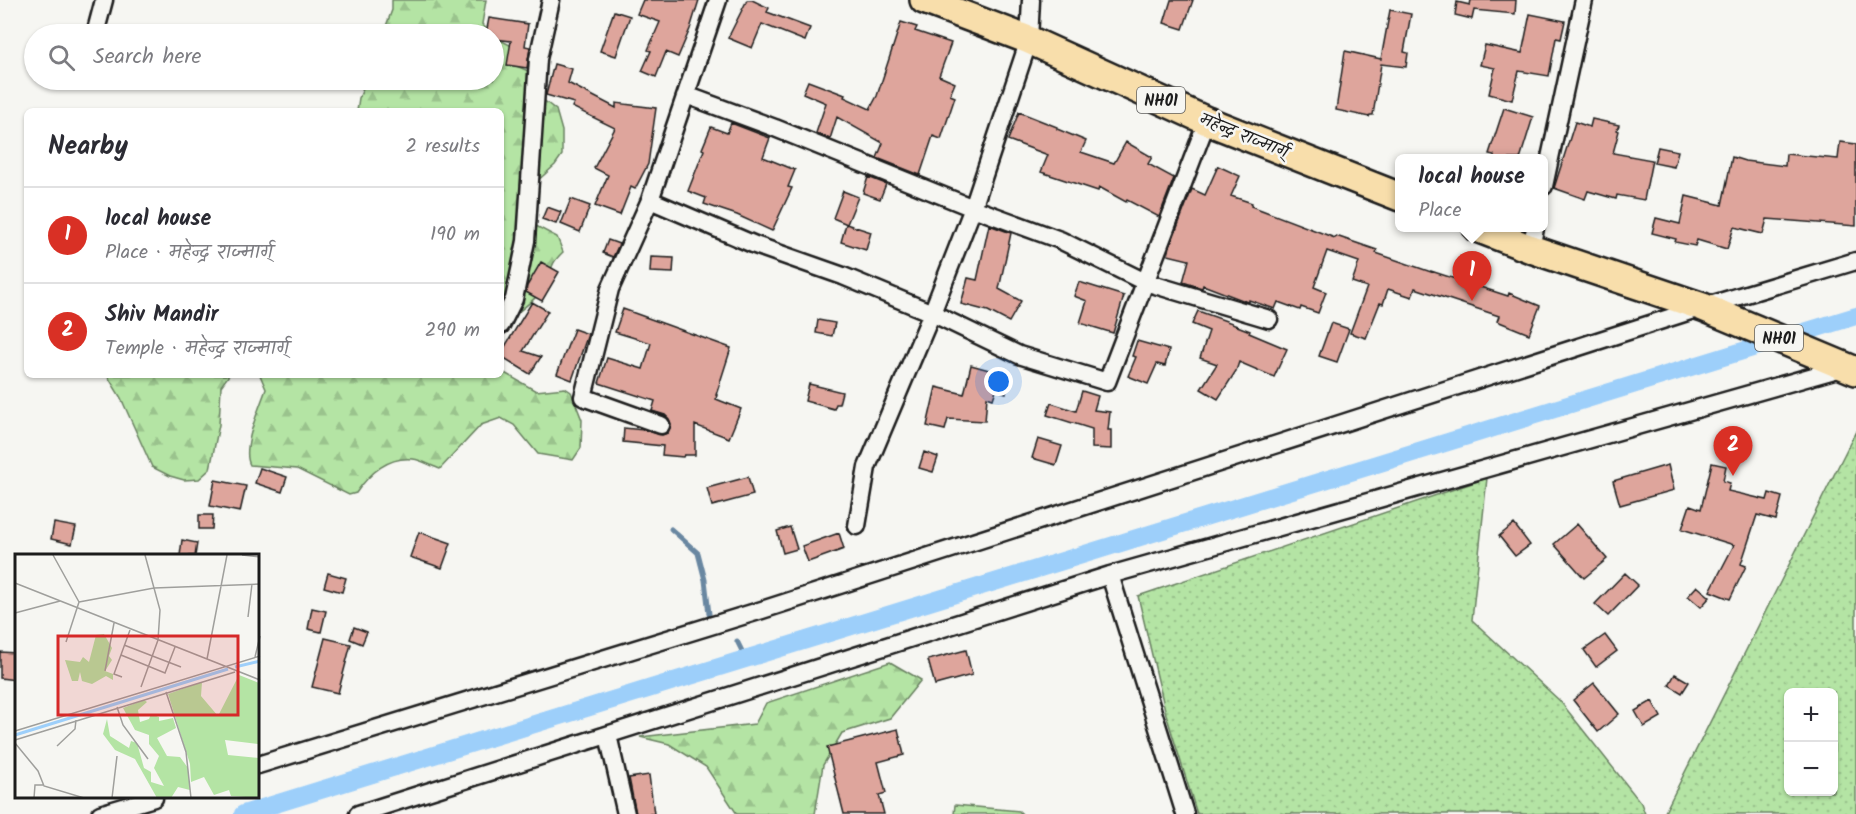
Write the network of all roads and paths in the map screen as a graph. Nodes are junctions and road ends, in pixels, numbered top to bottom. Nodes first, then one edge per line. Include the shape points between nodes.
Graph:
1 (104, 0) edge
2 (551, 0) edge
3 (718, 0) edge
4 (924, 0) edge
5 (1031, 0) edge
6 (1584, 0) edge
7 (97, 24) edge
8 (1029, 40) junction
9 (686, 95) junction
10 (1207, 121) junction
11 (1548, 167) edge
12 (1395, 195) edge
13 (650, 200) junction
14 (973, 208) junction
15 (1499, 232) edge
16 (1533, 238) edge
17 (1856, 261) edge
18 (1145, 282) junction
19 (1703, 307) junction
20 (932, 313) junction
21 (504, 319) edge
22 (1269, 319) dead end
23 (1843, 365) edge
24 (661, 425) dead end
25 (857, 526) dead end
26 (1110, 575) junction
27 (608, 735) junction
28 (260, 764) edge
29 (151, 799) edge
30 (100, 814) edge
31 (358, 814) edge
32 (626, 814) edge
33 (1185, 814) edge

1 - 7 street
2 - 21 street via 538,59 526,241 514,299
3 - 9 street
4 - 8 highway, महेन्द्र राज्मार्ग् / NH01
5 - 8 street
6 - 11 street
8 - 10 highway, महेन्द्र राज्मार्ग् / NH01
8 - 14 street
9 - 13 street
9 - 14 street
10 - 12 highway, महेन्द्र राज्मार्ग् / NH01
10 - 18 street
13 - 20 street
13 - 24 street via 610,289 583,397
14 - 18 street via 1060,240
14 - 20 street
15 - 16 highway, NH01
16 - 19 highway, NH01
17 - 19 street
18 - 20 street via 1107,382 1019,355
18 - 22 street
19 - 23 highway, NH01
19 - 28 street via 762,610
20 - 25 street via 867,467
23 - 26 street
26 - 27 street
26 - 33 street
27 - 31 street
27 - 32 street
29 - 30 street

